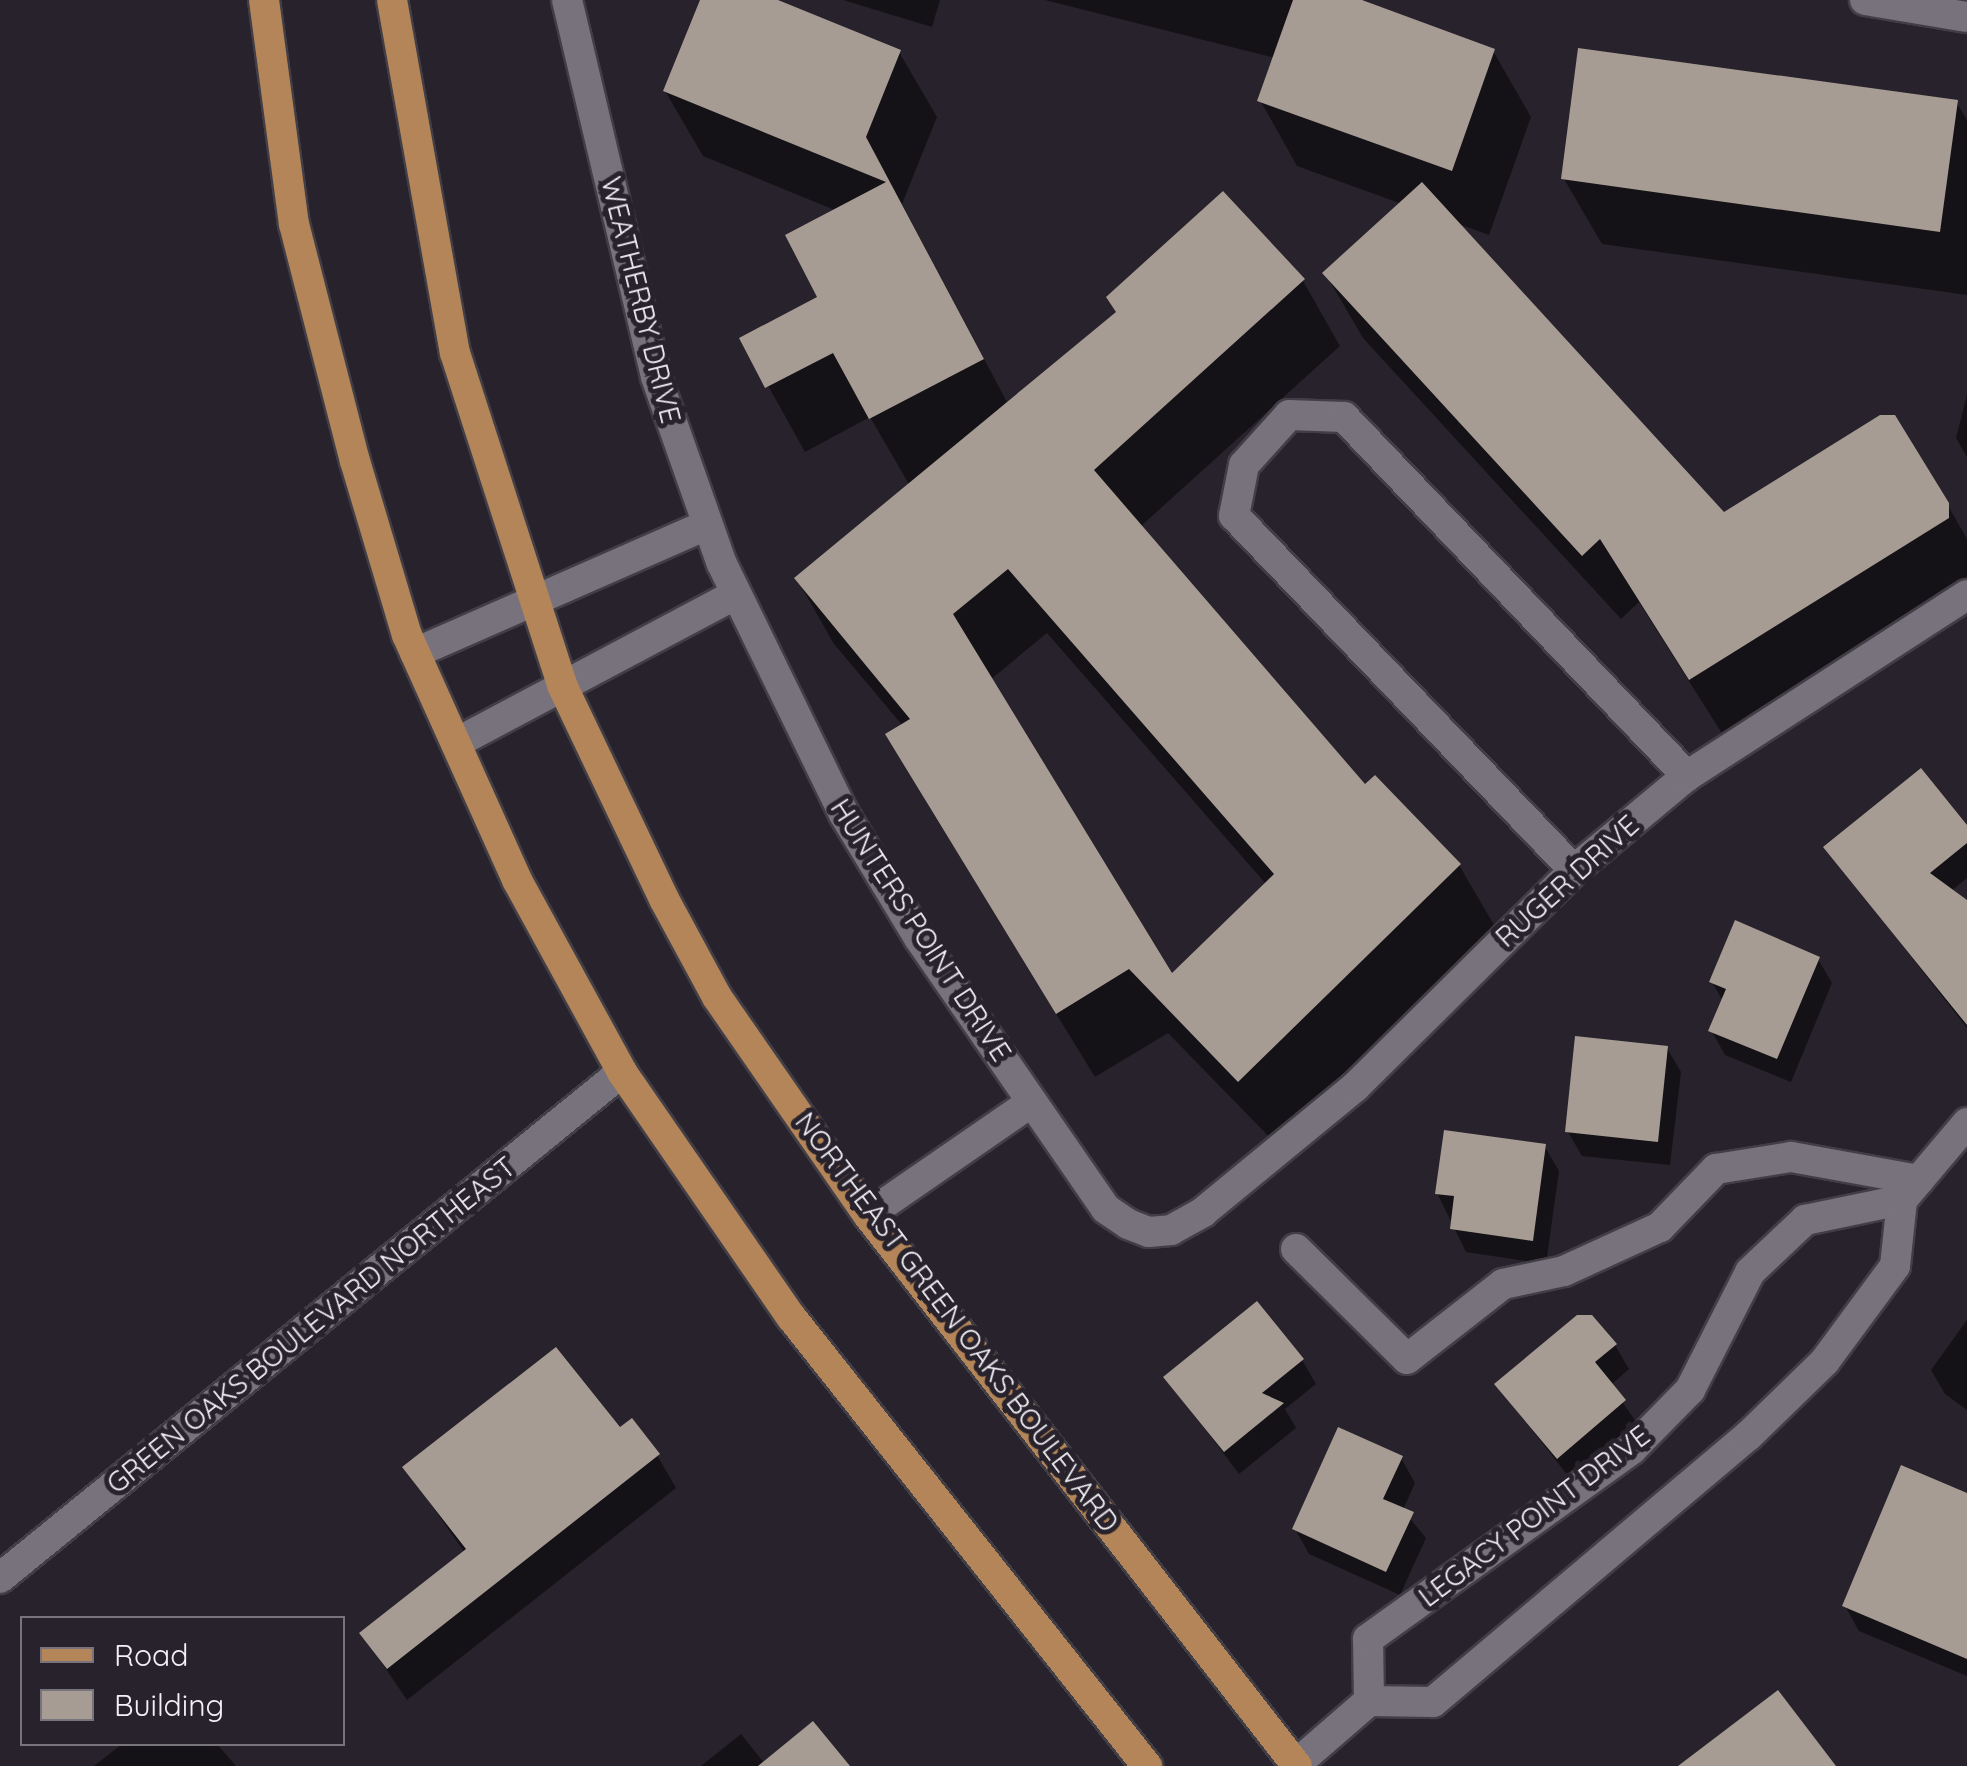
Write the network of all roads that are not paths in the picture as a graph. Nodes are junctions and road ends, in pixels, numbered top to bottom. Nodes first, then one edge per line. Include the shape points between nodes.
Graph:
1 (264, 0) edge
2 (392, 0) edge
3 (567, 0) edge
4 (1866, 0) edge
5 (1967, 17) edge
6 (706, 526) junction
7 (736, 594) junction
8 (1967, 595) edge
9 (534, 600) junction
10 (415, 653) junction
11 (562, 685) junction
12 (456, 743) junction
13 (1688, 776) junction
14 (1574, 870) junction
15 (622, 1072) junction
16 (1032, 1102) junction
17 (1967, 1123) edge
18 (1910, 1190) junction
19 (1203, 1212) joint
20 (868, 1214) junction
21 (1296, 1249) dead end
22 (0, 1578) edge
23 (1369, 1701) junction
24 (1296, 1765) edge
25 (1147, 1766) edge

1 - 10 main road via 294,224 354,461
2 - 9 main road, NORTHEAST GREEN OAKS BOULEVARD via 455,352
3 - 6 street, WEATHERBY DRIVE via 656,377
4 - 5 street
6 - 7 street, WEATHERBY DRIVE
6 - 9 street
7 - 11 street
7 - 16 street, HUNTERS POINT DRIVE via 844,814
8 - 13 street, RUGER DRIVE
9 - 10 street
9 - 11 main road, NORTHEAST GREEN OAKS BOULEVARD
10 - 12 main road
11 - 12 street
11 - 20 main road, NORTHEAST GREEN OAKS BOULEVARD via 718,996
12 - 15 main road via 517,880
13 - 14 street, RUGER DRIVE
13 - 14 street via 1344,417 1289,415 1244,465 1234,516
14 - 19 street, RUGER DRIVE via 1355,1087
15 - 22 street, GREEN OAKS BOULEVARD NORTHEAST
15 - 25 main road via 792,1318
16 - 19 street, HUNTERS POINT DRIVE via 1106,1208 1128,1224 1170,1230
16 - 20 street
17 - 18 street
18 - 21 street via 1791,1157 1716,1169 1660,1227 1564,1271 1503,1284 1407,1359
18 - 23 street via 1894,1266 1826,1361 1748,1436 1433,1702
18 - 23 street, LEGACY POINT DRIVE via 1805,1220 1750,1272 1690,1390 1632,1449 1368,1639
20 - 24 main road, NORTHEAST GREEN OAKS BOULEVARD
23 - 24 street

